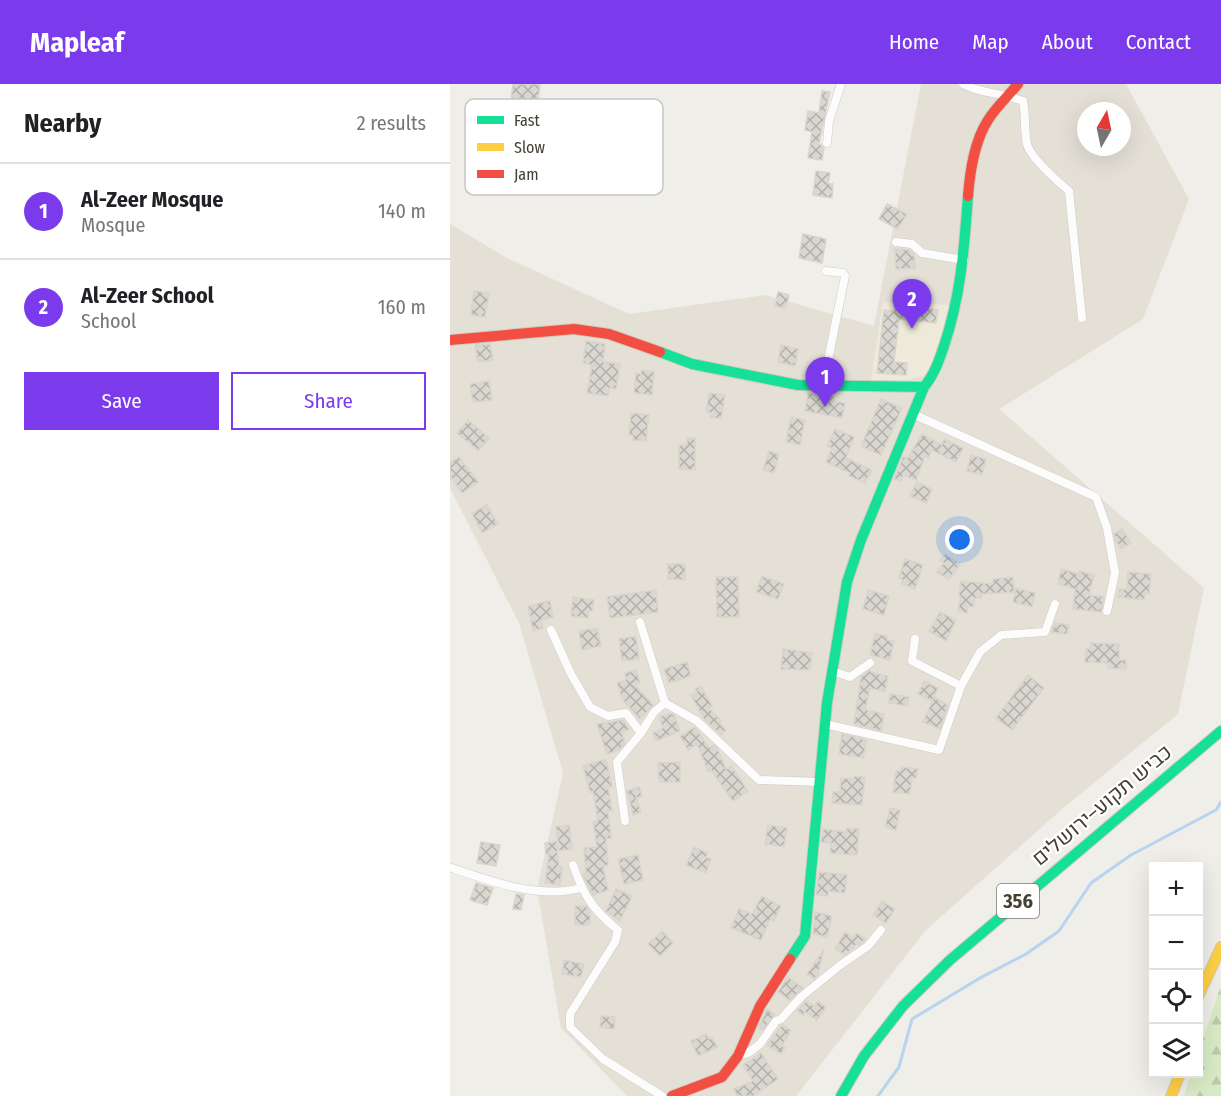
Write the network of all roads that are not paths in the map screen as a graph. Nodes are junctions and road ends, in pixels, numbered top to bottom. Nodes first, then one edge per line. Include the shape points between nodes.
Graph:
1 (841, 84) edge
2 (963, 84) edge
3 (1018, 84) edge
4 (1010, 95) junction
5 (827, 143) dead end
6 (896, 242) dead end
7 (964, 260) junction
8 (826, 271) dead end
9 (1083, 318) dead end
10 (450, 340) edge
11 (823, 385) junction
12 (924, 387) junction
13 (913, 414) junction
14 (1055, 604) dead end
15 (1107, 611) dead end
16 (640, 622) dead end
17 (551, 630) dead end
18 (915, 639) dead end
19 (870, 663) dead end
20 (832, 671) junction
21 (961, 686) junction
22 (665, 703) junction
23 (825, 724) junction
24 (1221, 731) edge
25 (641, 733) junction
26 (820, 782) junction
27 (625, 821) dead end
28 (573, 865) dead end
29 (452, 868) dead end
30 (581, 888) junction
31 (881, 930) dead end
32 (1221, 947) edge
33 (1203, 986) edge
34 (738, 1056) junction
35 (1178, 1078) edge
36 (662, 1096) edge
37 (672, 1096) edge
38 (841, 1096) edge
39 (1171, 1096) edge

1 - 5 street via 829,121
2 - 4 street via 984,92
3 - 4 street
4 - 7 street via 990,115 981,132 973,164
4 - 9 street via 1023,101 1027,146 1068,191
6 - 7 street via 912,244 922,253
7 - 12 street via 957,306 935,375
8 - 11 street via 845,276
10 - 11 street via 574,329 609,334 692,364 798,385
11 - 12 street
12 - 13 street
13 - 15 street via 1096,497 1107,528 1114,573
13 - 20 street via 847,582
14 - 21 street via 1045,632 1001,635 980,652
16 - 22 street
17 - 25 street via 590,707 608,716 626,713
18 - 21 street via 912,661
19 - 20 street via 850,677
20 - 23 street
21 - 23 street via 939,750
22 - 25 street
22 - 26 street via 697,721 759,780
23 - 26 street
24 - 38 street, כביש תקוע–ירושלים / 356 via 950,960 903,1006 864,1056
25 - 27 street via 617,762
26 - 34 street via 805,936 759,1006
28 - 30 street
29 - 30 street via 505,886 566,892
30 - 36 street via 598,914 618,930 615,942 570,1014 570,1028 603,1059
31 - 34 street via 868,946 776,1021 760,1044
32 - 33 street
34 - 37 street via 722,1077
35 - 39 street

